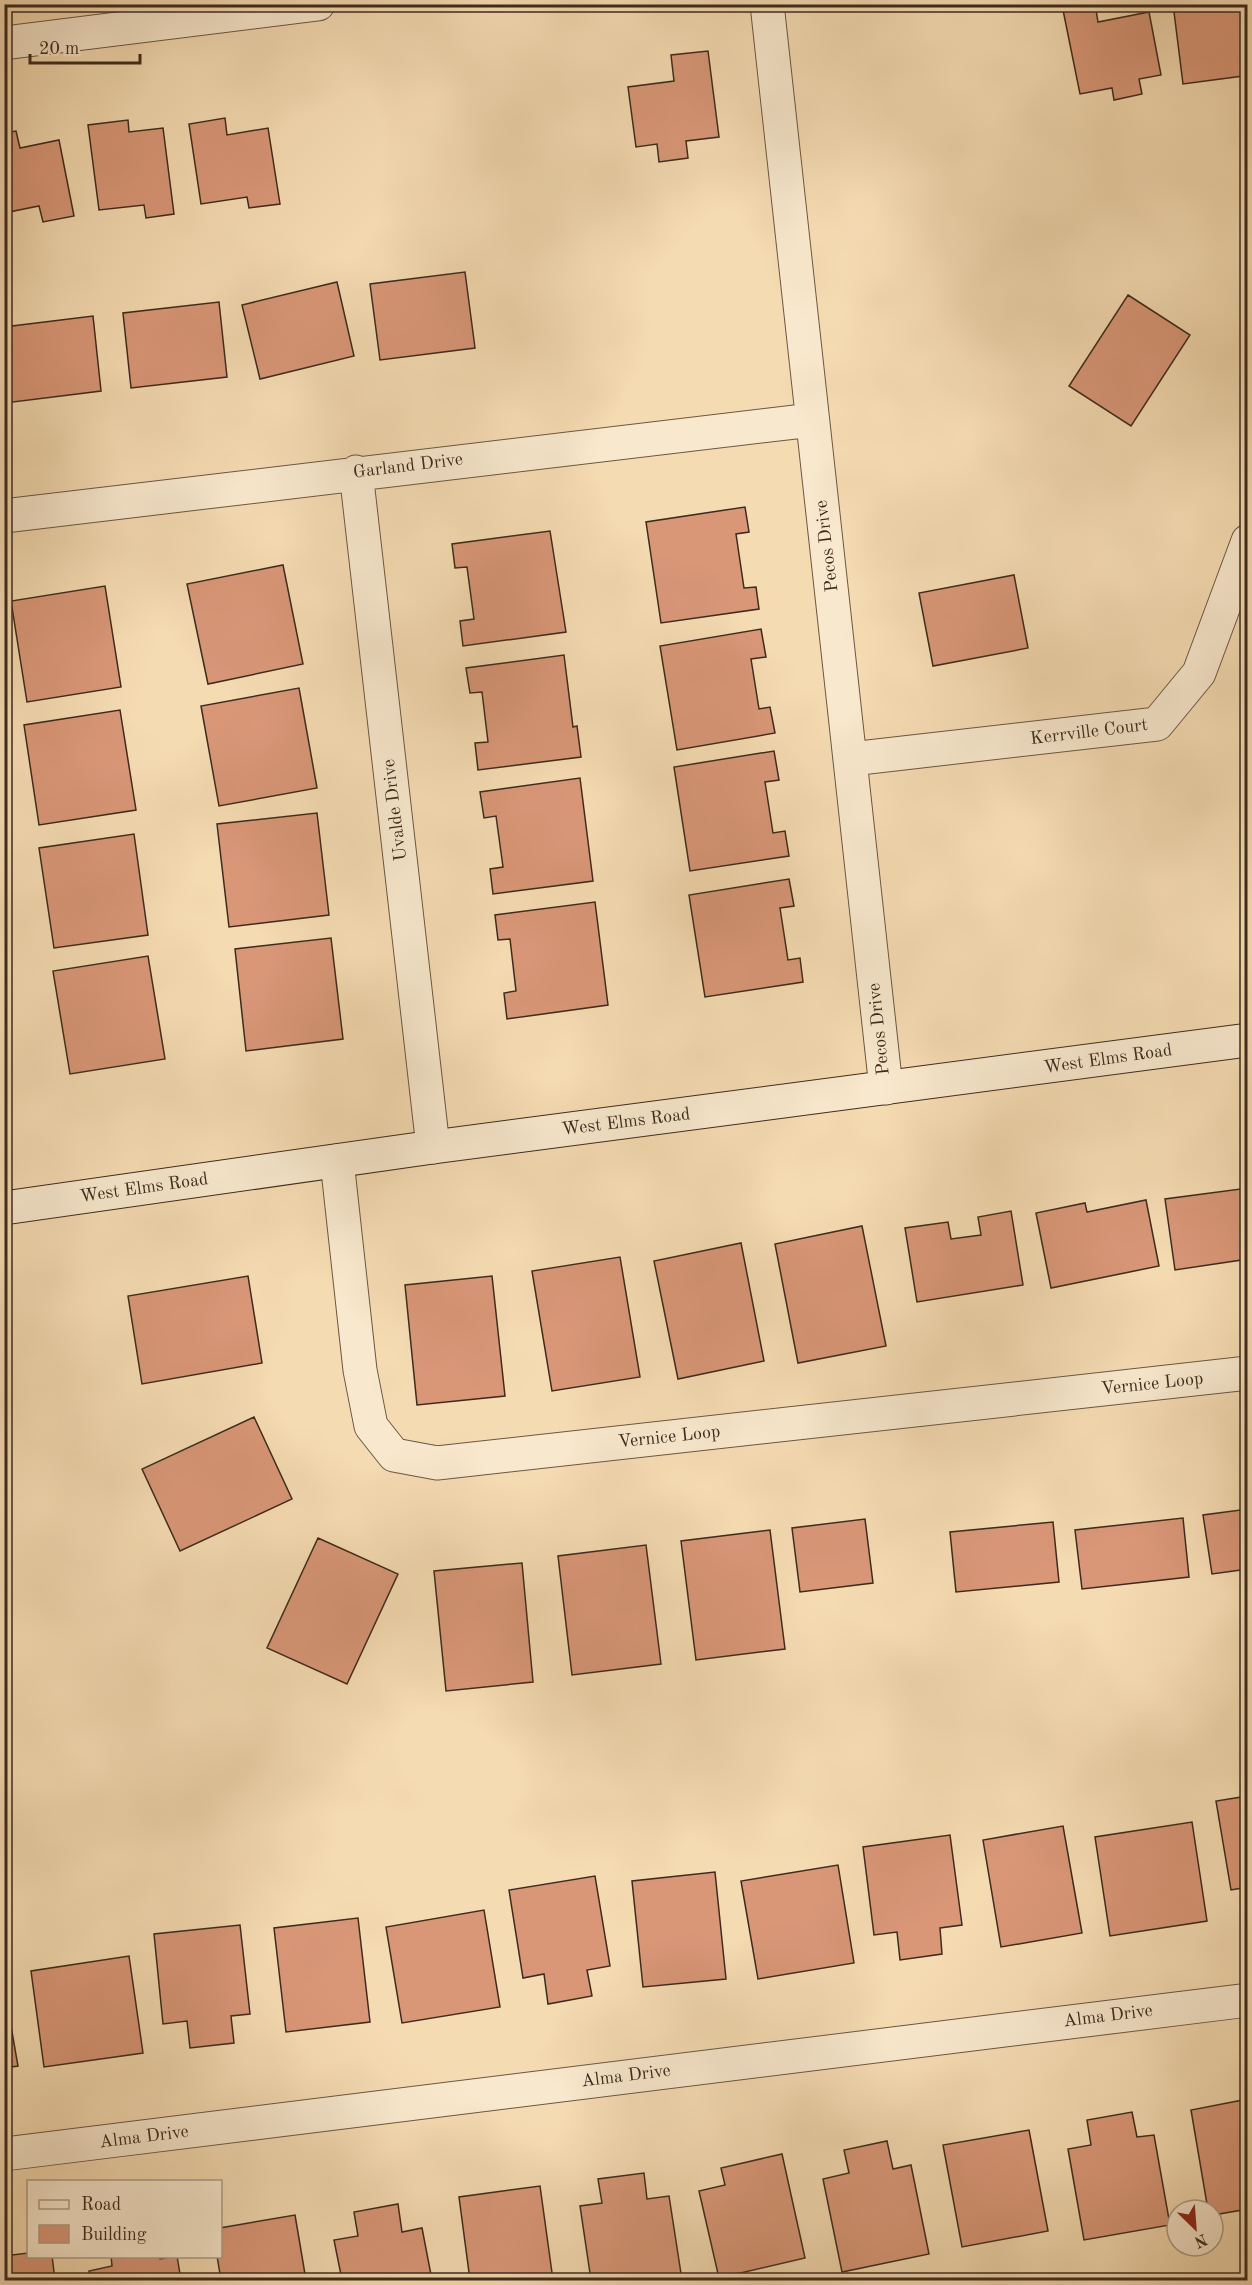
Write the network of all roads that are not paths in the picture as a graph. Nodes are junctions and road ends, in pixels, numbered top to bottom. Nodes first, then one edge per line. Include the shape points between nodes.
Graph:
1 (318, 4) edge
2 (767, 4) edge
3 (4, 43) edge
4 (812, 420) junction
5 (356, 472) junction
6 (4, 516) edge
7 (1248, 541) edge
8 (851, 759) junction
9 (1248, 1040) edge
10 (886, 1088) junction
11 (434, 1147) junction
12 (337, 1161) junction
13 (4, 1208) edge
14 (1248, 1373) edge
15 (1248, 2000) edge
16 (4, 2154) edge

1 - 3 street
2 - 4 street, Pecos Drive
4 - 5 street, Garland Drive
4 - 8 street, Pecos Drive
5 - 6 street, Garland Drive
5 - 11 street, Uvalde Drive
7 - 8 street, Kerrville Court via 1199,673 1157,724
8 - 10 street, Pecos Drive
9 - 10 street, West Elms Road
10 - 11 street, West Elms Road
11 - 12 street, West Elms Road
12 - 13 street, West Elms Road
12 - 14 street, Vernice Loop via 360,1370 371,1426 394,1455 437,1463
15 - 16 street, Alma Drive

